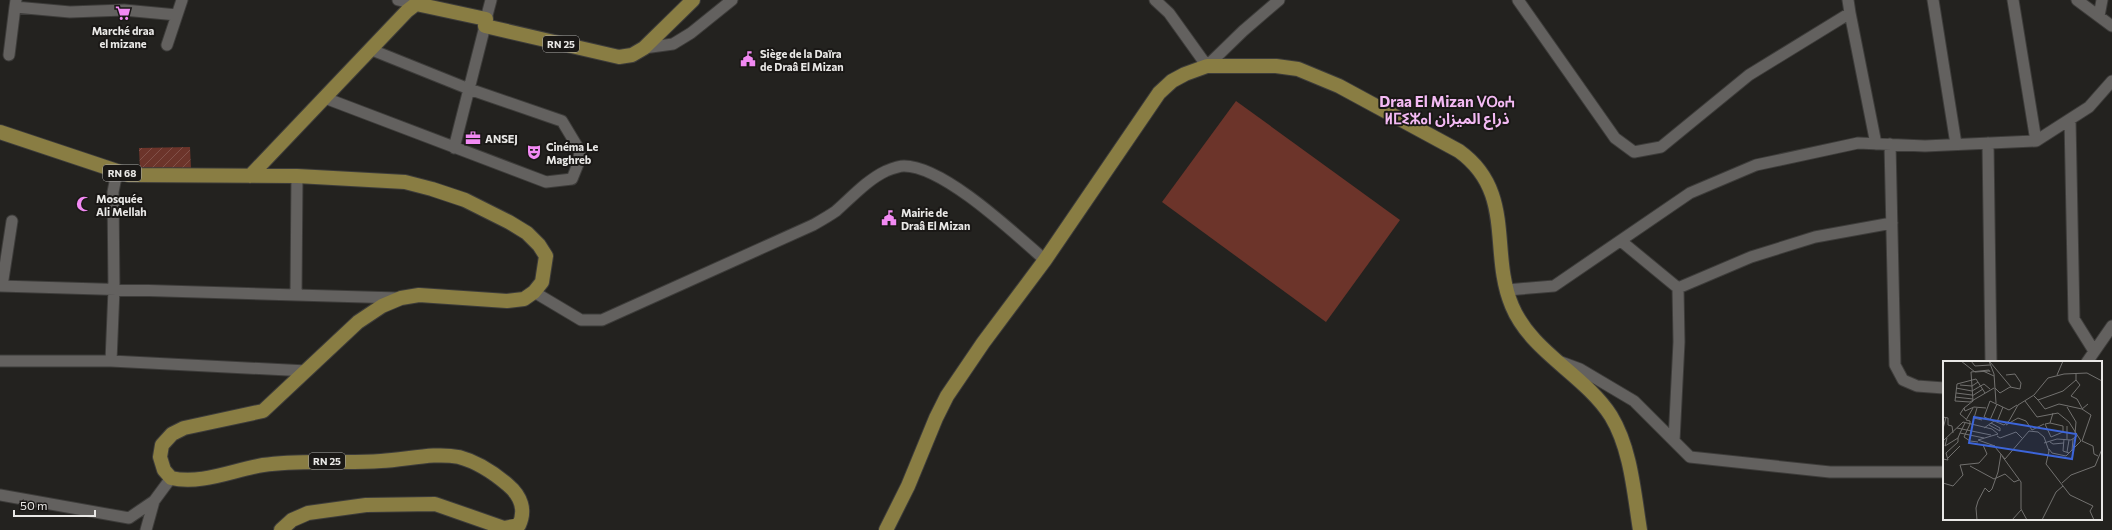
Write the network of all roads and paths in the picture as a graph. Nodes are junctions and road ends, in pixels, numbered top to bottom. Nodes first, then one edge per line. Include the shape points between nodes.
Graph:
1 (182, 0) edge
2 (398, 0) edge
3 (490, 0) edge
4 (693, 0) edge
5 (732, 0) edge
6 (1155, 0) edge
7 (1279, 0) edge
8 (1518, 0) edge
9 (1848, 0) edge
10 (1933, 0) edge
11 (2013, 0) edge
12 (2077, 0) edge
13 (2102, 0) edge
14 (16, 4) edge
15 (416, 4) junction
16 (1850, 13) junction
17 (177, 15) junction
18 (2099, 16) junction
19 (486, 22) junction
20 (2112, 26) edge
21 (167, 45) dead end
22 (644, 48) junction
23 (372, 50) junction
24 (9, 55) dead end
25 (1207, 66) junction
26 (2112, 81) edge
27 (469, 89) junction
28 (325, 98) junction
29 (2070, 119) junction
30 (0, 132) edge
31 (2036, 141) junction
32 (1988, 143) junction
33 (1876, 144) junction
34 (1890, 144) junction
35 (1956, 144) junction
36 (454, 148) junction
37 (117, 172) junction
38 (250, 176) junction
39 (297, 176) junction
40 (12, 221) dead end
41 (1892, 223) junction
42 (1621, 241) junction
43 (1045, 260) junction
44 (1, 286) edge
45 (1678, 288) junction
46 (114, 289) junction
47 (1506, 290) junction
48 (534, 292) junction
49 (296, 294) junction
50 (401, 298) junction
51 (2112, 326) edge
52 (2094, 351) junction
53 (0, 361) edge
54 (111, 361) junction
55 (1558, 361) junction
56 (1991, 361) edge
57 (2088, 361) edge
58 (307, 371) junction
59 (1943, 388) edge
60 (1674, 441) junction
61 (1943, 472) edge
62 (171, 478) junction
63 (0, 495) edge
64 (154, 501) junction
65 (521, 528) edge
66 (146, 530) edge
67 (281, 530) edge
68 (886, 530) edge
69 (1640, 530) edge

1 - 17 street
2 - 15 street
3 - 19 street
4 - 22 main road, RN 25
5 - 22 street via 673,44
6 - 25 street via 1169,13
7 - 25 street
8 - 16 street via 1615,138 1634,152 1661,147 1749,75
9 - 16 street
10 - 35 street
11 - 31 street
12 - 18 street
13 - 18 street
14 - 17 street via 70,12 124,10
14 - 24 street
15 - 19 main road, RN 25
15 - 23 main road
16 - 33 street
17 - 21 street
18 - 20 street
19 - 22 main road, RN 25 via 619,57 632,55
19 - 27 street
23 - 27 street
23 - 28 main road
25 - 43 main road via 1172,81 1159,93
25 - 47 main road via 1298,69 1339,86 1470,159 1480,170 1495,202
26 - 29 street via 2089,107
27 - 36 street
27 - 36 street via 562,122 580,150 578,164 572,179 546,182
28 - 36 street
28 - 38 main road
29 - 31 street
29 - 52 street via 2074,319
30 - 37 main road, RN 68
31 - 32 street
32 - 35 street
32 - 56 street
33 - 34 street
33 - 42 street via 1858,143 1756,165 1690,193
34 - 35 street
34 - 41 street
37 - 38 main road, RN 68 via 145,176
37 - 46 street via 113,192
38 - 39 main road
39 - 48 main road via 405,182 465,200 527,233 539,245 546,256 542,282
39 - 49 street
40 - 44 street
41 - 45 street via 1815,237 1751,257
41 - 59 street via 1895,365 1903,380 1917,386
42 - 45 street
42 - 47 street via 1554,286
43 - 48 street via 983,207 956,188 930,173 904,166 886,171 860,189 835,212 813,225 602,320 581,320
43 - 68 main road via 947,396
44 - 46 street
45 - 60 street via 1679,342
46 - 49 street
46 - 54 street
47 - 55 main road via 1512,307 1522,323
48 - 50 main road via 524,298 507,301 440,295
49 - 50 street
50 - 58 main road via 382,306 358,322
51 - 52 street
52 - 57 street
53 - 54 street
54 - 58 street
55 - 60 street via 1580,369 1634,401
55 - 69 main road via 1594,395 1611,416 1627,454
58 - 62 main road via 263,411 184,428 172,434 162,445 160,457 164,470
60 - 61 street via 1690,457 1830,472
62 - 64 street
62 - 65 main road, RN 25 via 184,481 289,462 380,462 441,456 458,457 494,473 510,487 521,500
63 - 64 street via 129,518
64 - 66 street
65 - 67 main road, RN 25 via 504,528 435,504 366,505 308,513 292,520

